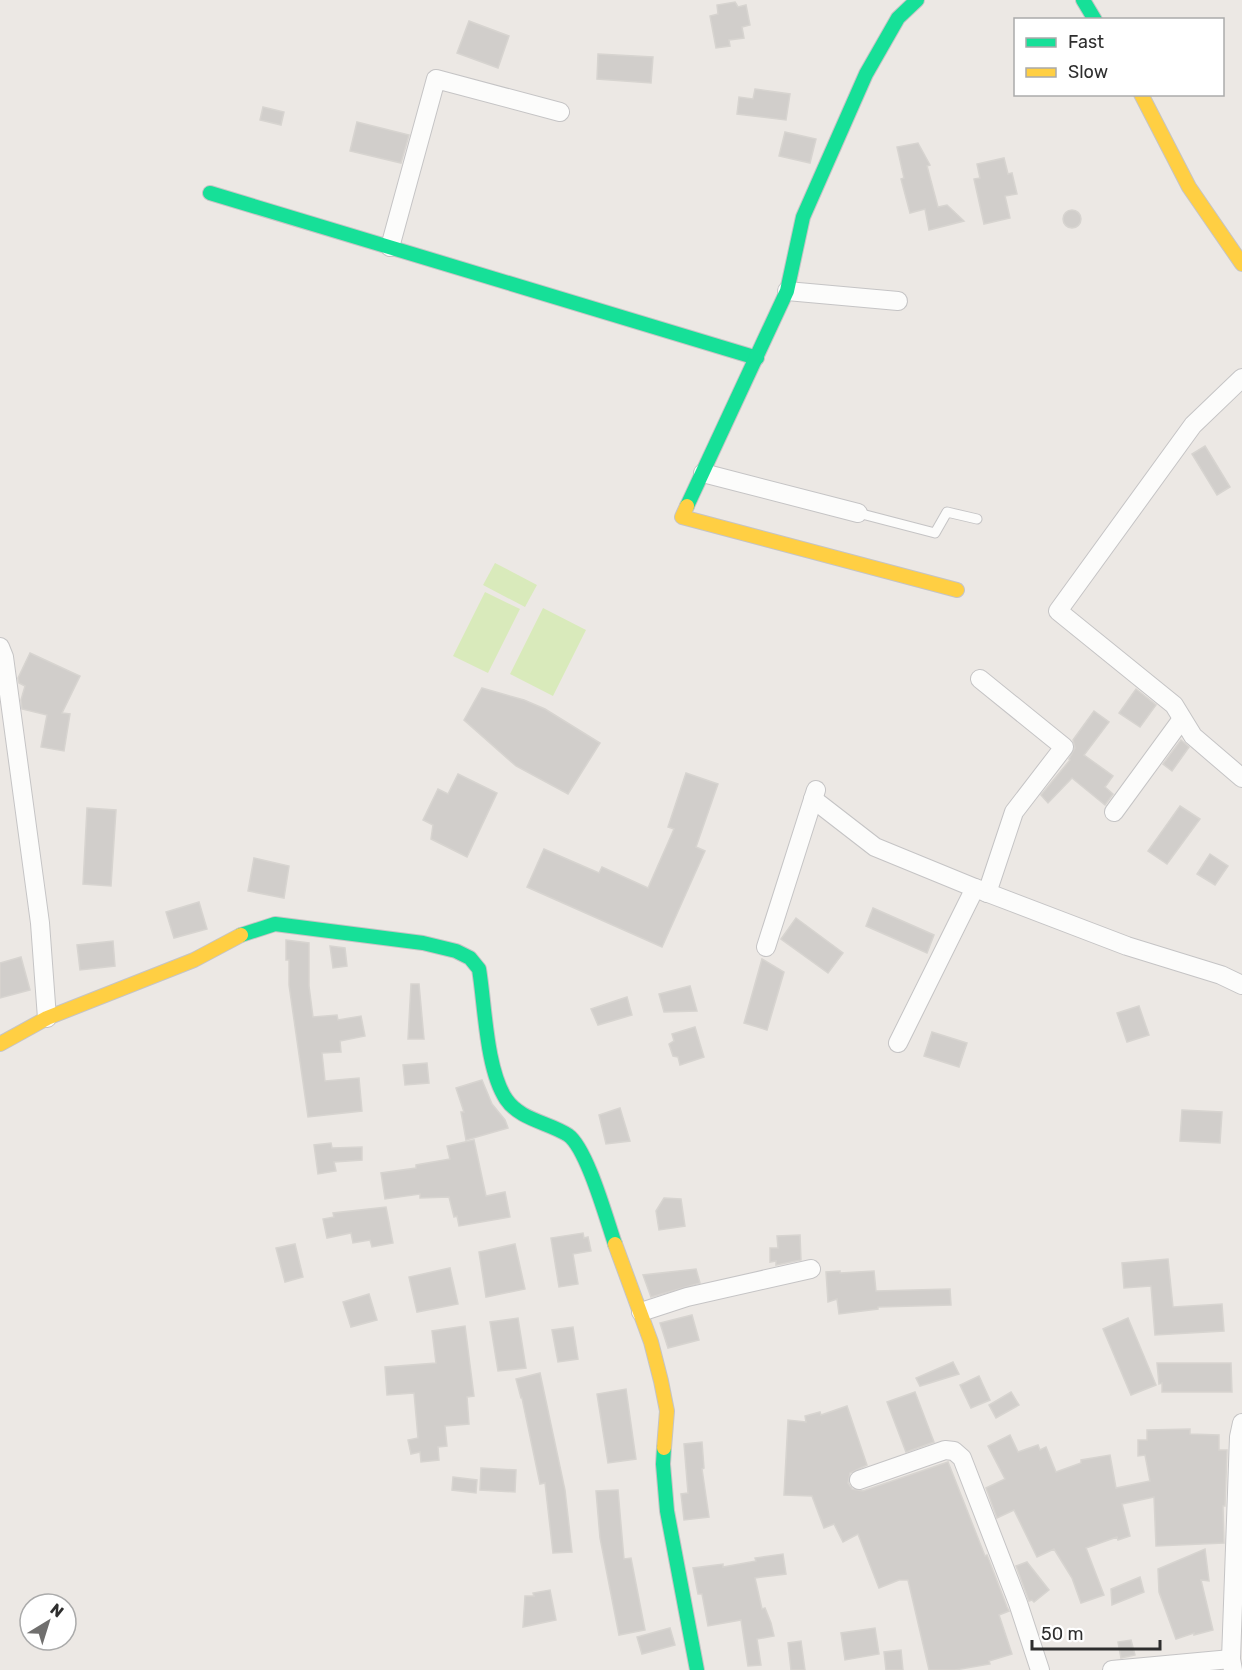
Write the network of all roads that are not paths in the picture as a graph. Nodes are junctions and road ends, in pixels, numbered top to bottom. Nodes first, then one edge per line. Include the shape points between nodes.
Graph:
1 (917, 0) edge
2 (1083, 0) edge
3 (1094, 18) edge
4 (1142, 96) edge
5 (560, 111) dead end
6 (210, 192) dead end
7 (390, 247) junction
8 (1242, 264) edge
9 (787, 291) junction
10 (898, 301) dead end
11 (757, 358) junction
12 (1242, 378) edge
13 (703, 474) junction
14 (858, 513) joint
15 (977, 519) dead end
16 (957, 590) dead end
17 (0, 647) edge
18 (980, 679) dead end
19 (1182, 718) junction
20 (1242, 778) edge
21 (1114, 812) dead end
22 (981, 890) junction
23 (766, 947) dead end
24 (1242, 985) edge
25 (47, 1018) junction
26 (898, 1043) dead end
27 (0, 1044) edge
28 (811, 1269) dead end
29 (640, 1312) junction
30 (1242, 1423) edge
31 (859, 1480) dead end
32 (1239, 1542) edge
33 (1232, 1664) edge
34 (697, 1670) edge
35 (1040, 1670) edge
36 (1112, 1670) edge

1 - 9 street via 898,18 866,74 803,217
2 - 3 street
4 - 8 street via 1189,187
5 - 7 street via 436,79
6 - 7 street
7 - 11 street
9 - 10 street
9 - 11 street
11 - 13 street
12 - 19 street via 1193,425 1058,611 1174,705
13 - 14 street
13 - 16 street via 682,517
14 - 15 lane via 935,533 948,512
17 - 25 street via 40,923
18 - 22 street via 1064,747 1014,812
19 - 20 street via 1193,736
19 - 21 street
22 - 23 street via 875,847 814,795
22 - 24 street
22 - 26 street
25 - 27 street
25 - 29 street via 194,960 245,933 275,924 423,943 456,951 470,958 479,969 502,1092 513,1107 575,1141
28 - 29 street via 687,1297
29 - 34 street via 667,1411 663,1464 667,1511
30 - 32 street
31 - 35 street via 945,1450 962,1458 1002,1558
32 - 33 street
33 - 36 street

